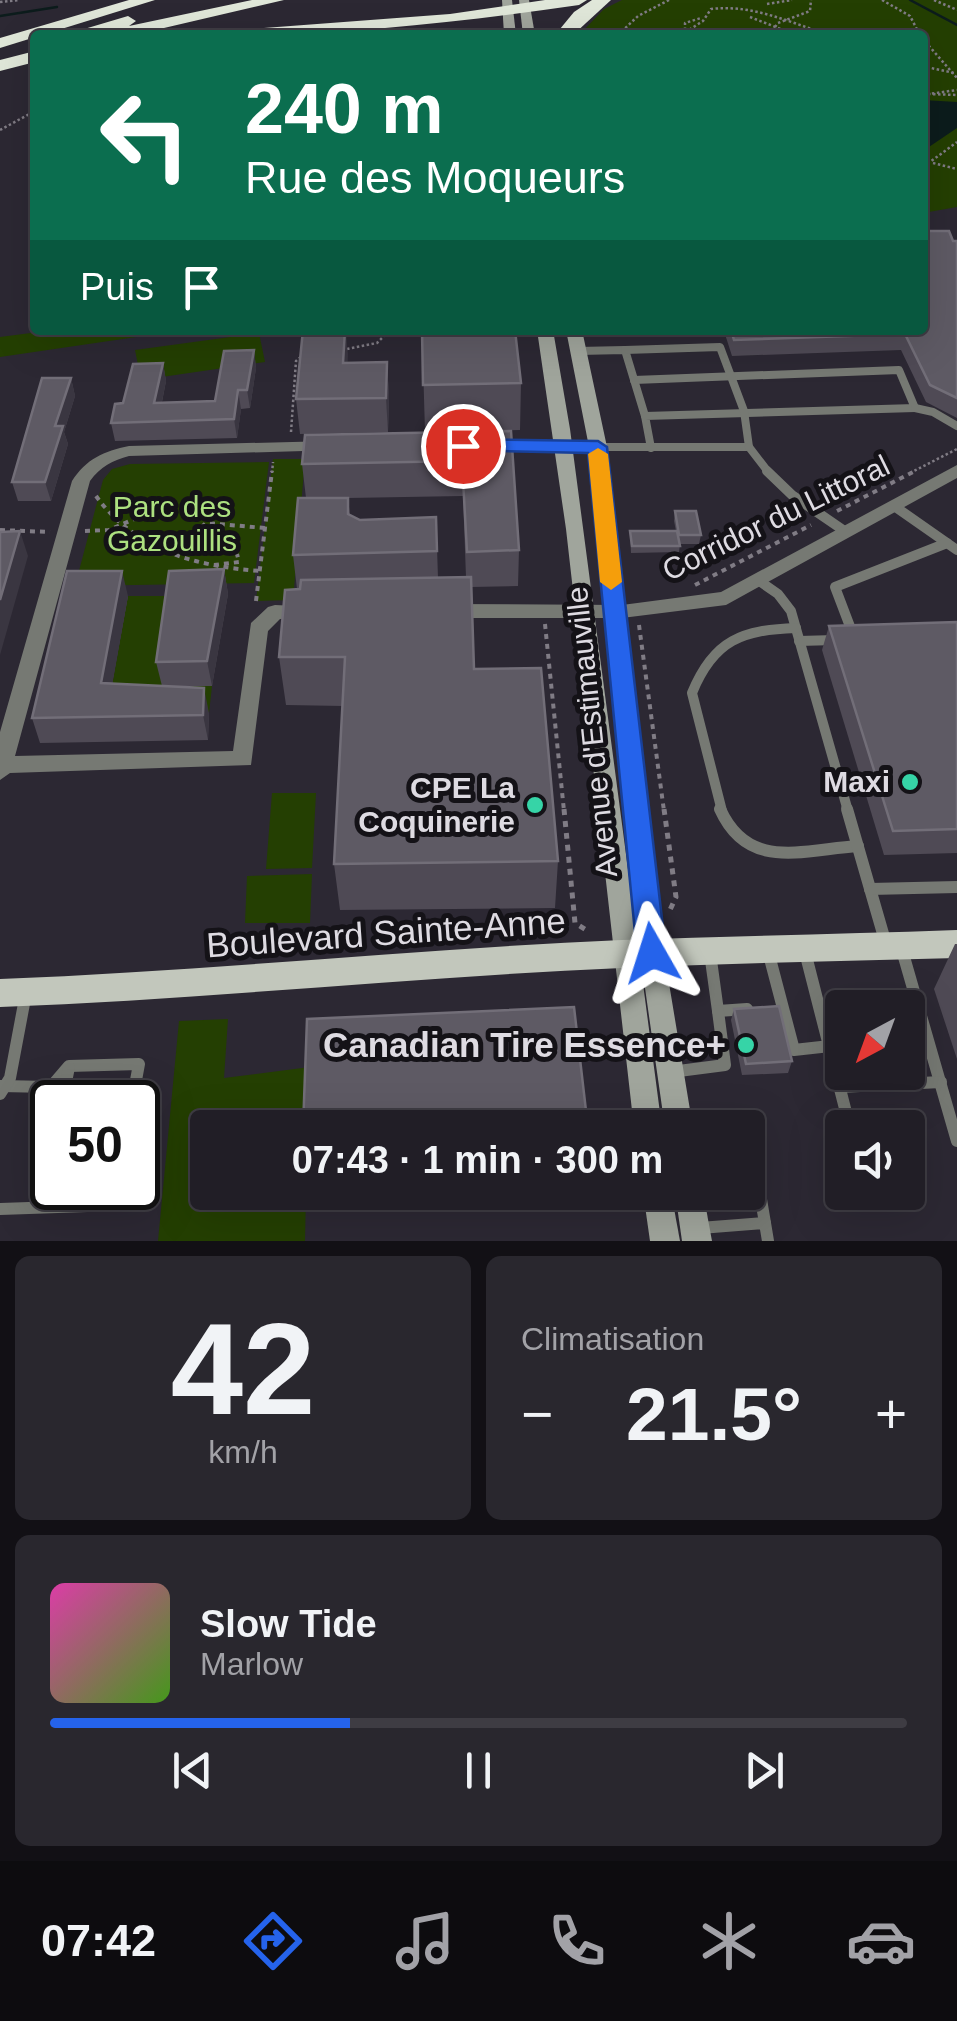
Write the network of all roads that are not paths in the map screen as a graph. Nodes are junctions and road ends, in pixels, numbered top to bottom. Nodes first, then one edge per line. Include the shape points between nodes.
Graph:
1 (147, 0) edge
2 (228, 0) edge
3 (276, 0) edge
4 (579, 0) edge
5 (603, 0) edge
6 (516, 5) edge
7 (333, 28) junction
8 (44, 30) edge
9 (95, 30) edge
10 (134, 30) edge
11 (305, 30) edge
12 (446, 30) edge
13 (511, 30) edge
14 (527, 30) edge
15 (568, 30) edge
16 (30, 34) edge
17 (0, 43) edge
18 (30, 47) edge
19 (0, 56) edge
20 (30, 57) edge
21 (0, 66) edge
22 (30, 71) edge
23 (0, 80) edge
24 (546, 335) edge
25 (575, 335) edge
26 (626, 350) junction
27 (578, 351) junction
28 (733, 376) junction
29 (634, 380) junction
30 (915, 408) junction
31 (744, 411) junction
32 (645, 416) junction
33 (957, 426) edge
34 (342, 446) edge
35 (471, 446) edge
36 (566, 446) junction
37 (598, 447) junction
38 (749, 447) junction
39 (651, 448) junction
40 (957, 471) edge
41 (894, 506) junction
42 (846, 532) junction
43 (952, 546) edge
44 (758, 580) junction
45 (586, 610) junction
46 (626, 610) junction
47 (428, 611) edge
48 (330, 612) edge
49 (798, 635) junction
50 (872, 638) edge
51 (854, 639) junction
52 (1, 767) edge
53 (858, 846) junction
54 (957, 886) edge
55 (870, 890) junction
56 (957, 944) edge
57 (893, 945) junction
58 (804, 948) junction
59 (768, 949) junction
60 (710, 951) junction
61 (637, 954) junction
62 (13, 993) edge
63 (783, 1007) junction
64 (718, 1011) junction
65 (825, 1027) edge
66 (16, 1044) junction
67 (0, 1045) edge
68 (825, 1047) edge
69 (69, 1066) junction
70 (670, 1072) junction
71 (66, 1080) edge
72 (136, 1080) edge
73 (941, 1082) junction
74 (925, 1083) edge
75 (0, 1087) edge
76 (647, 1110) edge
77 (676, 1110) edge
78 (957, 1141) edge
79 (30, 1208) edge
80 (0, 1209) edge
81 (660, 1210) edge
82 (692, 1210) edge
83 (763, 1210) edge
84 (765, 1222) junction
85 (696, 1235) edge
86 (664, 1241) edge
87 (768, 1241) edge

1 - 8 highway
2 - 9 highway
3 - 10 highway
4 - 6 highway
5 - 15 highway
6 - 7 highway
6 - 13 main road
6 - 14 main road
7 - 11 highway
7 - 12 highway
16 - 17 highway
18 - 19 highway
20 - 21 highway
22 - 23 highway
24 - 36 main road, Avenue d'Estimauville
25 - 27 main road, Avenue d'Estimauville
26 - 27 lane
26 - 28 lane via 720,347
26 - 29 lane
27 - 37 main road, Avenue d'Estimauville
28 - 29 lane
28 - 30 lane via 898,370
28 - 31 lane
29 - 32 lane
30 - 31 lane
30 - 33 lane
31 - 32 lane
31 - 38 lane
32 - 39 lane
34 - 52 street via 129,451 93,465 81,482
35 - 36 street
36 - 37 street
36 - 45 main road, Avenue d'Estimauville
37 - 39 lane
37 - 46 main road, Avenue d'Estimauville
38 - 39 lane
38 - 42 lane via 762,468
40 - 41 street
41 - 42 street
41 - 43 lane
42 - 44 street
43 - 51 lane via 835,586
44 - 46 street via 726,598 692,606
44 - 49 lane via 791,611
45 - 46 street
45 - 47 street
45 - 61 main road, Avenue d'Estimauville
46 - 61 main road, Avenue d'Estimauville
48 - 52 street via 281,611 261,622 243,759
49 - 51 lane
49 - 53 lane
49 - 53 lane via 748,631 695,683 692,694 723,821 753,849
50 - 51 lane
53 - 55 lane
54 - 55 lane
55 - 57 lane
56 - 57 main road, Boulevard Sainte-Anne
57 - 58 main road, Boulevard Sainte-Anne
57 - 73 lane
58 - 59 main road, Boulevard Sainte-Anne
58 - 65 lane
59 - 60 main road, Boulevard Sainte-Anne
59 - 63 lane
60 - 61 main road, Boulevard Sainte-Anne
60 - 64 lane
61 - 62 main road, Boulevard Sainte-Anne
61 - 70 main road, Avenue d'Estimauville
61 - 76 main road, Avenue d'Estimauville
62 - 66 lane
63 - 64 lane
63 - 68 lane via 794,1050
64 - 70 lane via 725,1065
66 - 67 lane
66 - 75 lane via 10,1078
69 - 71 lane
69 - 72 lane via 139,1064
69 - 75 lane via 51,1087
70 - 77 main road, Avenue d'Estimauville
73 - 74 lane
73 - 78 lane
79 - 80 lane
81 - 86 main road
82 - 85 main road
83 - 84 lane
84 - 85 lane
84 - 87 lane

